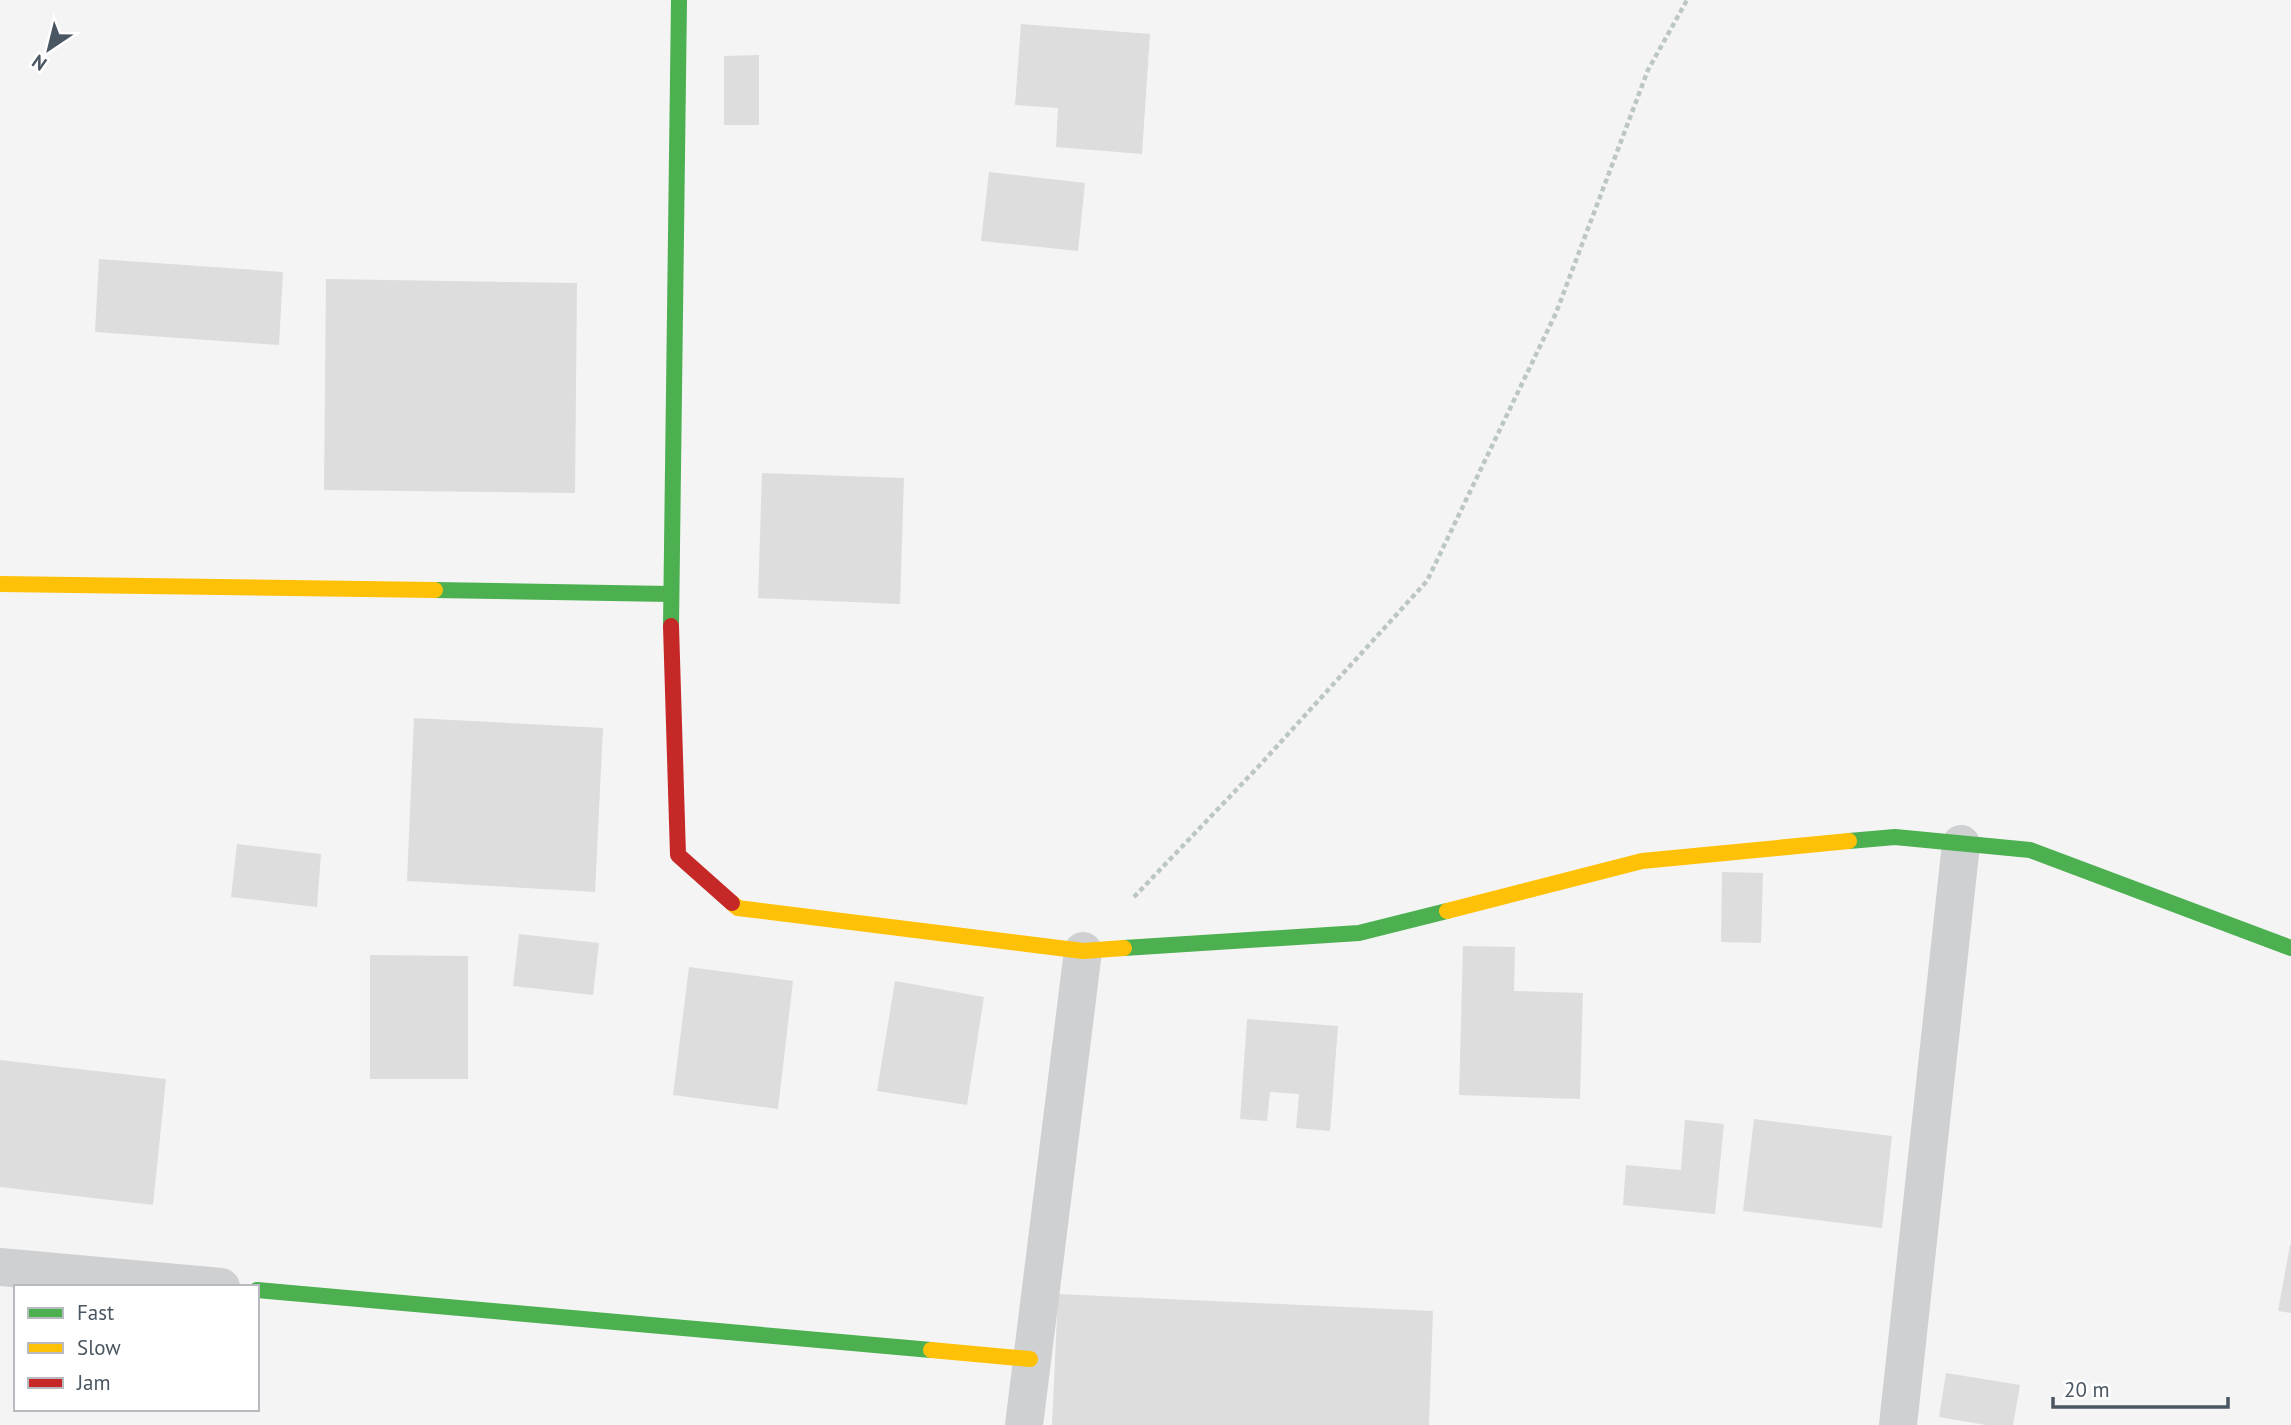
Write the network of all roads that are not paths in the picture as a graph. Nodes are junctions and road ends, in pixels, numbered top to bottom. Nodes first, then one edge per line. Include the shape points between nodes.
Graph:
1 (679, 0) edge
2 (0, 584) edge
3 (670, 594) junction
4 (1961, 844) junction
5 (2291, 948) edge
6 (1083, 951) junction
7 (0, 1267) edge
8 (199, 1285) edge
9 (259, 1290) edge
10 (1030, 1359) junction
11 (1024, 1425) edge
12 (1898, 1425) edge

1 - 3 street
2 - 3 street
3 - 6 street via 678,855 738,908
4 - 5 street via 2030,850
4 - 6 street via 1895,836 1642,861 1359,933
4 - 12 street
6 - 10 street
7 - 8 street
9 - 10 street
10 - 11 street

